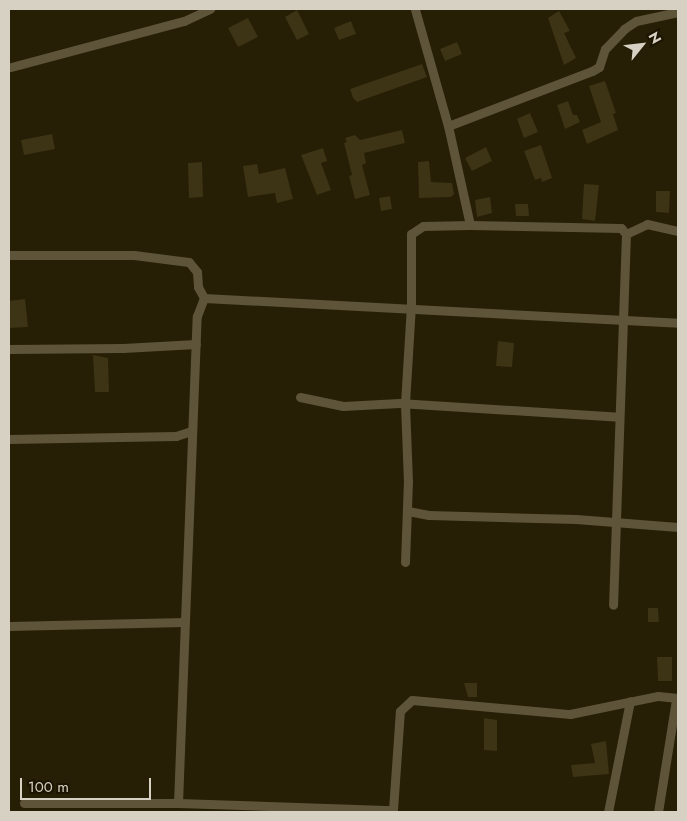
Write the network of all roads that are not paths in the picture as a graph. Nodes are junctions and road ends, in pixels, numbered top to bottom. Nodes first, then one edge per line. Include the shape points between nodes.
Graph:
1 (210, 9) edge
2 (415, 9) edge
3 (678, 12) edge
4 (11, 67) dead end
5 (448, 126) junction
6 (470, 225) junction
7 (678, 231) edge
8 (626, 234) junction
9 (9, 255) edge
10 (204, 298) junction
11 (411, 306) junction
12 (622, 320) junction
13 (678, 323) edge
14 (196, 344) junction
15 (9, 348) edge
16 (300, 397) dead end
17 (405, 404) junction
18 (619, 417) junction
19 (191, 431) junction
20 (9, 439) edge
21 (408, 511) junction
22 (617, 523) junction
23 (678, 527) edge
24 (405, 562) dead end
25 (613, 605) dead end
26 (184, 622) junction
27 (9, 626) edge
28 (677, 699) edge
29 (630, 701) junction
30 (24, 803) dead end
31 (178, 804) junction
32 (393, 811) edge
33 (608, 812) edge
34 (658, 812) edge

1 - 4 street via 184,21
2 - 5 street
3 - 5 street via 636,22 624,29 605,49 598,67 592,71
5 - 6 street
6 - 8 street via 621,228
6 - 11 street via 423,226 411,234
7 - 8 street via 647,224
8 - 12 street
9 - 10 street via 134,256 190,262 197,272 198,287
10 - 11 street
10 - 14 street via 199,307
11 - 12 street
11 - 17 street
12 - 13 street
12 - 18 street
14 - 15 street
14 - 19 street
16 - 17 street via 343,406
17 - 18 street
17 - 21 street
18 - 22 street
19 - 20 street via 176,436
19 - 26 street
21 - 22 street via 429,515
21 - 24 street
22 - 23 street
22 - 25 street
26 - 27 street
26 - 31 street
28 - 29 street via 658,696
28 - 34 street
29 - 32 street via 570,714 412,700 400,711
29 - 33 street
30 - 31 street
31 - 32 street

